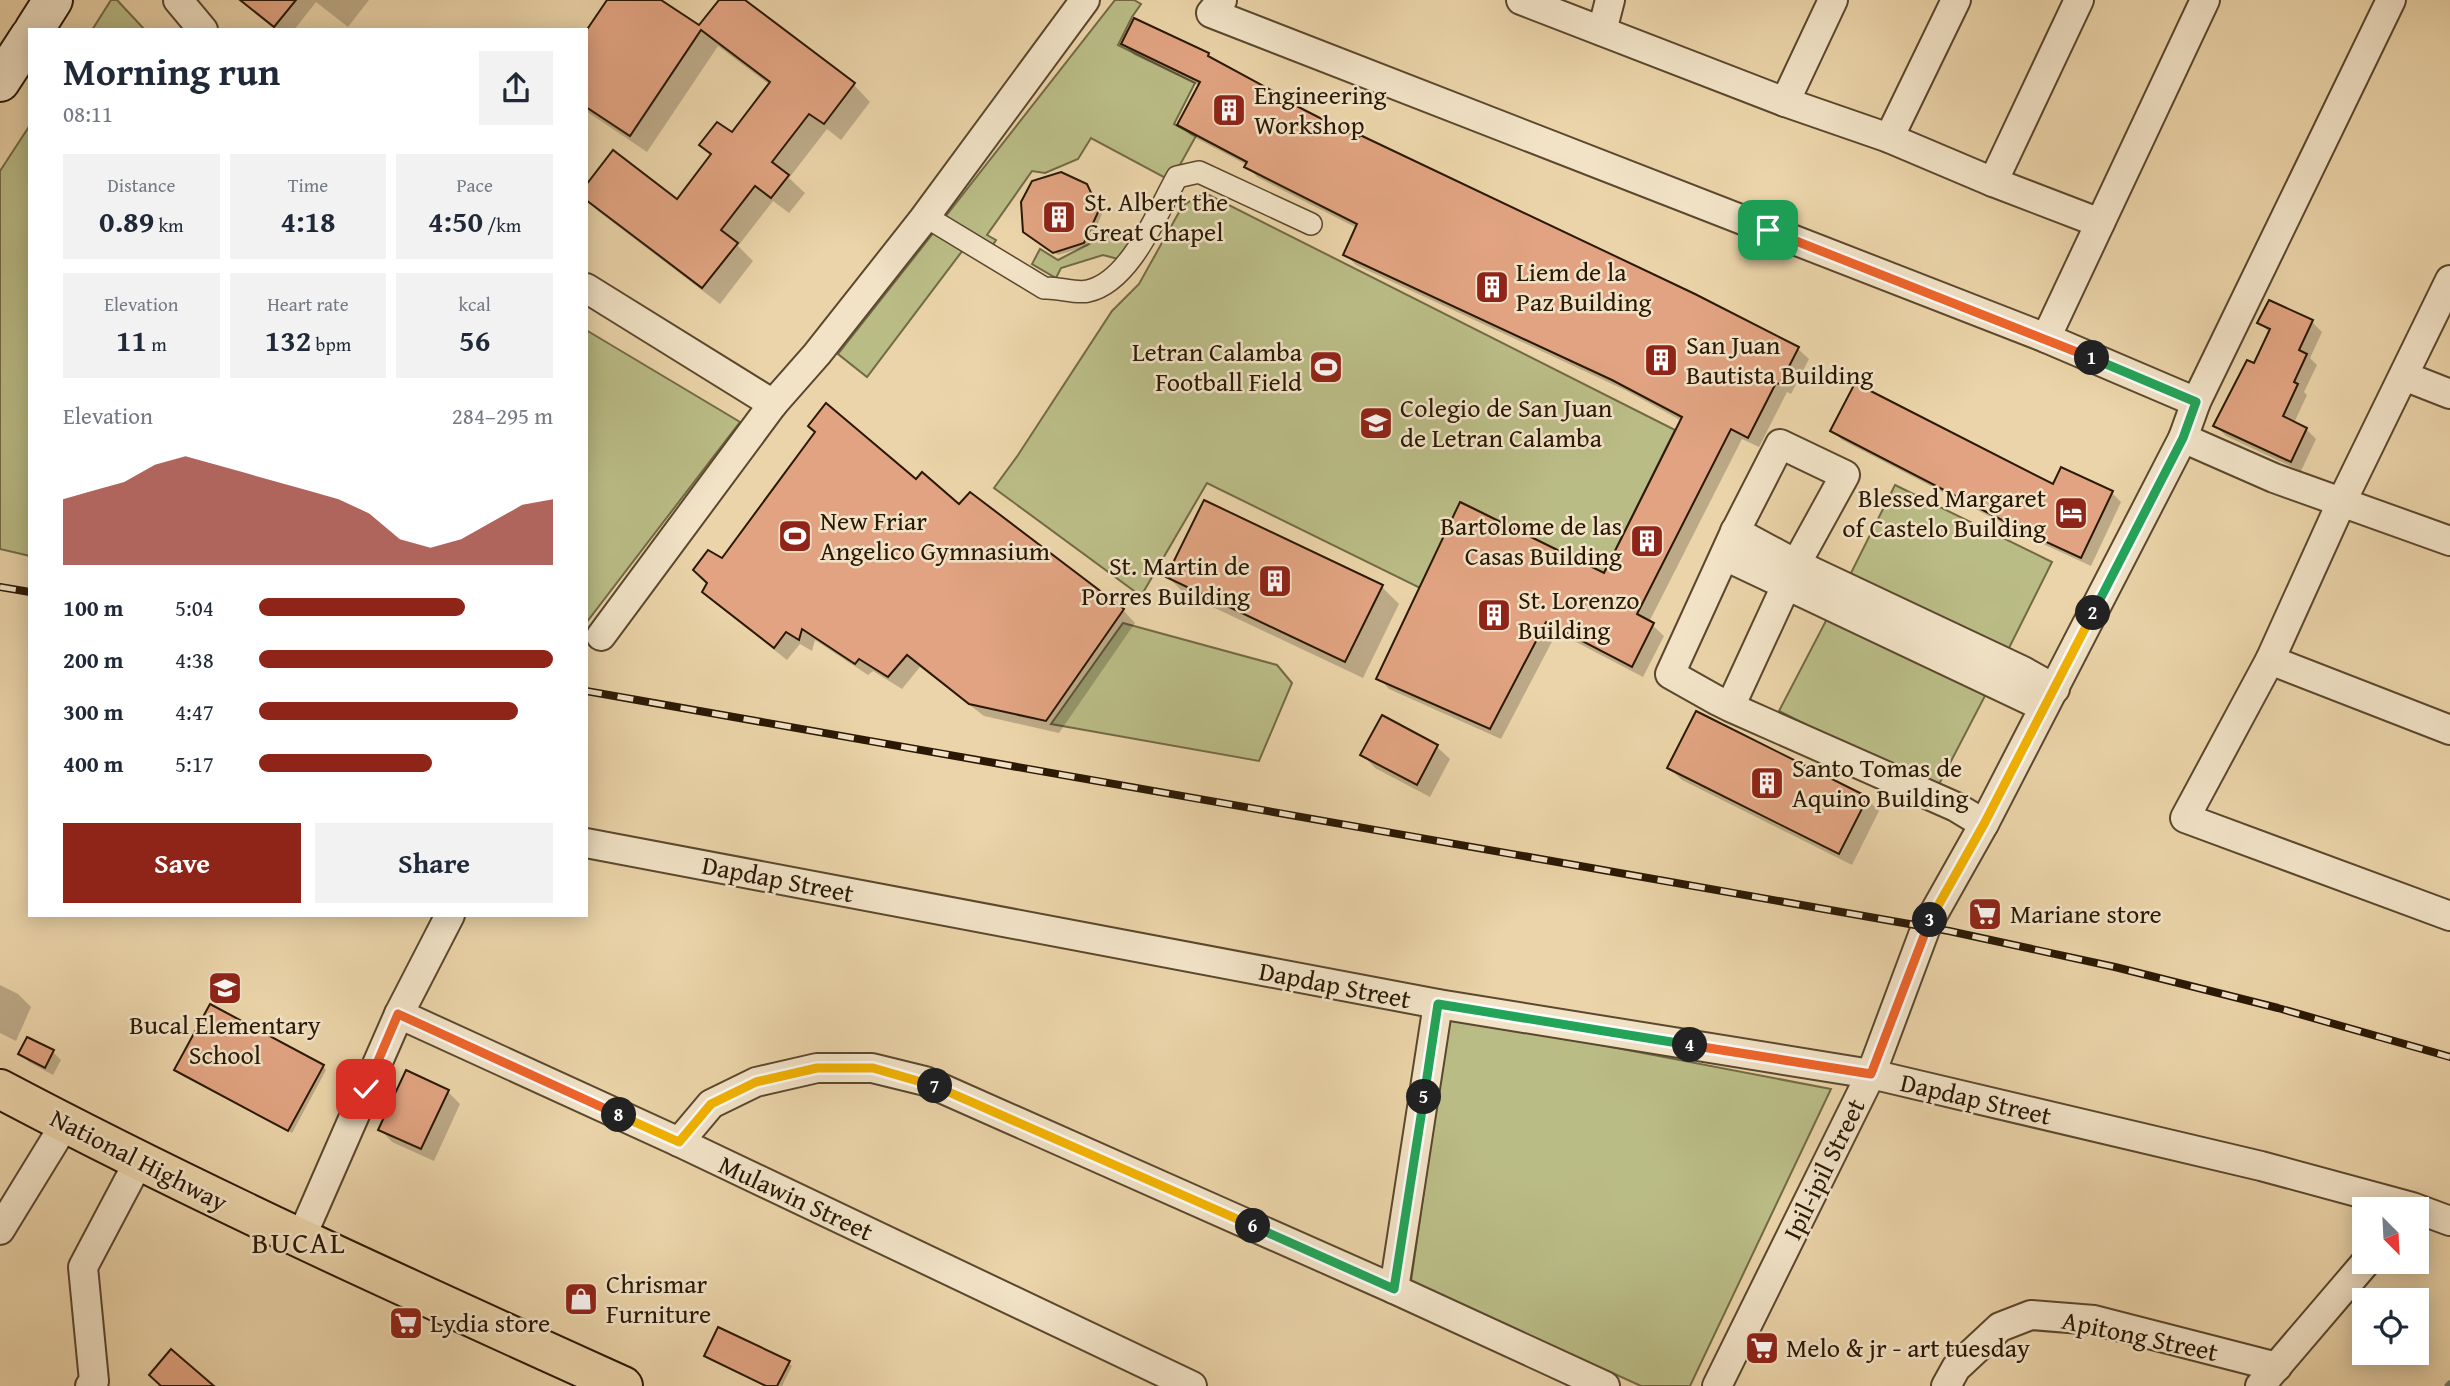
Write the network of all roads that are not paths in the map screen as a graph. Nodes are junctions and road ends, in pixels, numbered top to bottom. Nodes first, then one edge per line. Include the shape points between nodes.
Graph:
1 (53, 0) edge
2 (178, 0) edge
3 (1085, 0) edge
4 (1222, 0) edge
5 (1521, 0) edge
6 (1610, 0) edge
7 (1833, 0) edge
8 (1956, 0) edge
9 (2079, 0) edge
10 (2205, 0) edge
11 (2390, 0) edge
12 (35, 28) edge
13 (201, 28) edge
14 (1602, 31) junction
15 (28, 39) edge
16 (0, 82) edge
17 (1785, 102) junction
18 (1889, 138) junction
19 (1993, 182) junction
20 (925, 216) junction
21 (2100, 223) junction
22 (1311, 224) dead end
23 (2450, 280) edge
24 (588, 289) edge
25 (2046, 338) junction
26 (2404, 376) junction
27 (2450, 394) edge
28 (2196, 402) junction
29 (773, 404) junction
30 (2183, 438) junction
31 (2342, 501) junction
32 (2450, 541) edge
33 (1730, 544) junction
34 (1792, 574) junction
35 (601, 636) dead end
36 (2270, 660) junction
37 (2050, 698) junction
38 (1730, 706) junction
39 (2450, 730) edge
40 (1984, 824) junction
41 (588, 843) edge
42 (2450, 916) edge
43 (449, 917) edge
44 (1438, 1004) junction
45 (398, 1014) junction
46 (1871, 1074) junction
47 (0, 1089) edge
48 (65, 1124) junction
49 (679, 1142) junction
50 (139, 1161) junction
51 (2372, 1197) edge
52 (2429, 1214) edge
53 (2450, 1221) edge
54 (0, 1230) edge
55 (300, 1240) junction
56 (2356, 1274) edge
57 (1394, 1289) junction
58 (2269, 1376) edge
59 (95, 1384) edge
60 (623, 1386) edge
61 (1192, 1386) edge
62 (1605, 1386) edge
63 (1717, 1386) edge
64 (1946, 1386) edge

1 - 12 main road
2 - 13 street
3 - 20 street
4 - 25 street via 1211,13
5 - 14 street
6 - 14 street
7 - 17 street
8 - 18 street
9 - 19 street
10 - 21 street
11 - 28 street, Ipil-ipil Street
14 - 17 street
15 - 16 main road
17 - 18 street
18 - 19 street
19 - 21 street
20 - 22 street via 1044,288 1085,292 1109,283 1127,265 1177,177 1199,172
20 - 29 street
21 - 25 street
23 - 26 street
24 - 29 street
25 - 28 street
26 - 27 street
26 - 31 street
28 - 30 street, Ipil-ipil Street
29 - 35 street
30 - 31 street via 2274,478
30 - 37 street, Ipil-ipil Street
31 - 32 street
31 - 36 street
33 - 34 street
33 - 34 street via 1780,444 1845,475
33 - 38 street via 1670,674
34 - 37 street
34 - 38 street
36 - 39 street
36 - 42 street via 2185,818
37 - 40 street, Ipil-ipil Street
38 - 40 street via 1956,807
40 - 46 street, Ipil-ipil Street via 1926,927
41 - 44 street, Dapdap Street
43 - 45 street
44 - 46 street, Dapdap Street
44 - 57 street
45 - 49 street, Mulawin Street
45 - 55 street
46 - 51 street, Dapdap Street via 2261,1166
46 - 63 street, Ipil-ipil Street
47 - 48 main road, National Highway
48 - 50 main road, National Highway
48 - 54 street
49 - 57 street via 711,1104 756,1082 817,1068 873,1068 925,1081
49 - 61 street, Mulawin Street
50 - 55 main road, National Highway
50 - 59 street via 83,1268
52 - 53 street, Dapdap Street
55 - 60 main road, National Highway
56 - 58 street
57 - 62 street
58 - 64 street, Apitong Street via 2094,1320 2031,1315 2000,1327 1956,1368

